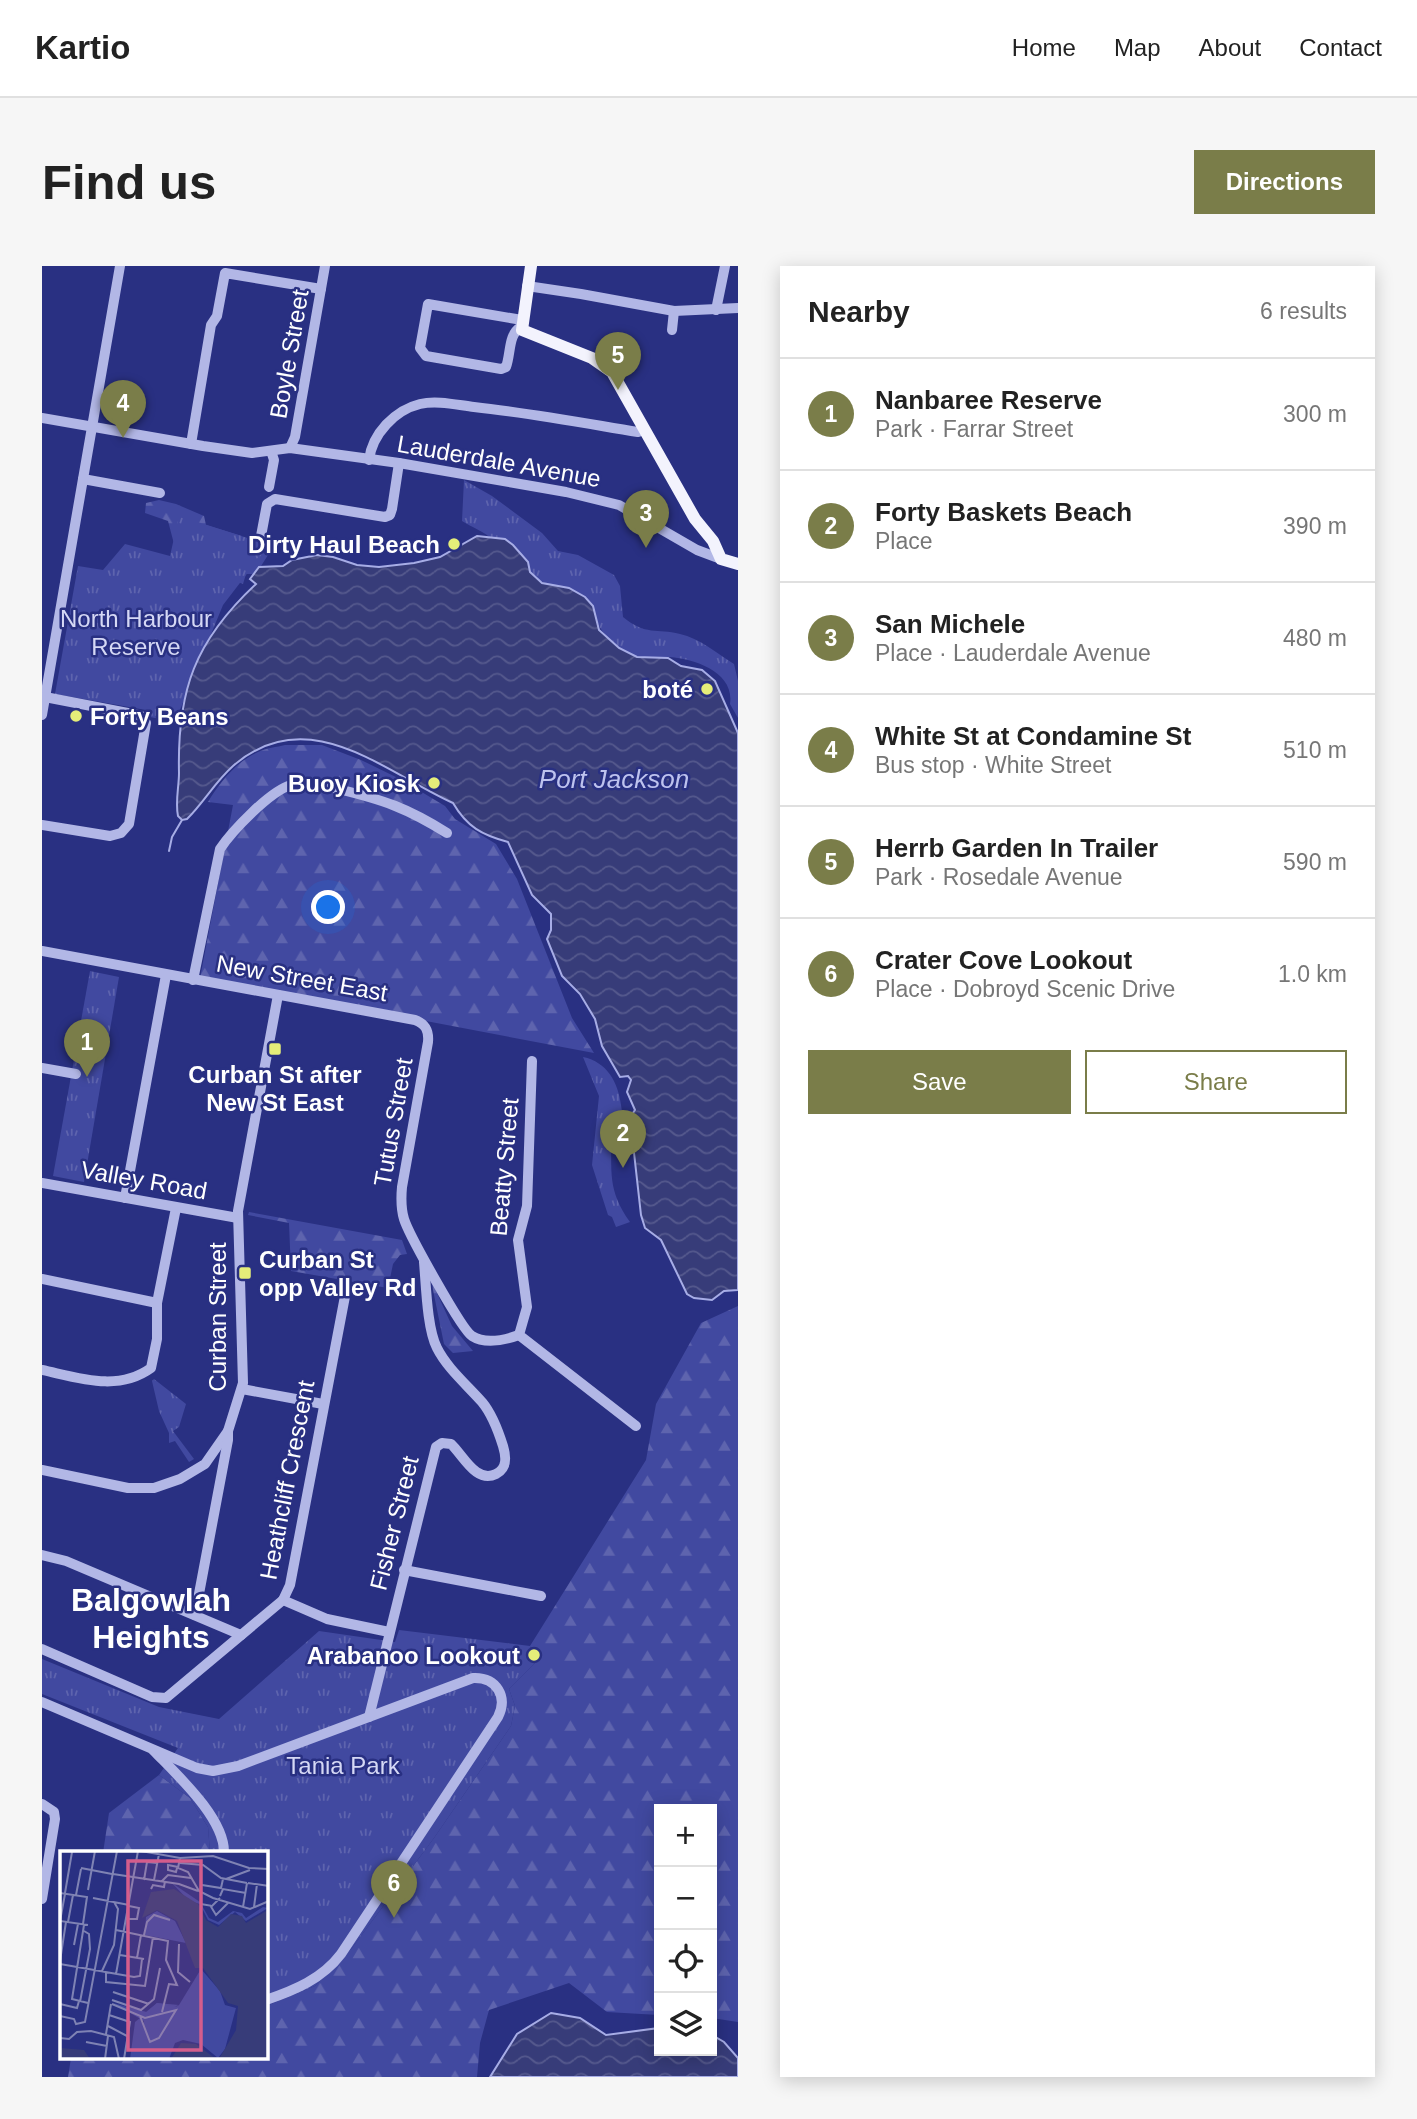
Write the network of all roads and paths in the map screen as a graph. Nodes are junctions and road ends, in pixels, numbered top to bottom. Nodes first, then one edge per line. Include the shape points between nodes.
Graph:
1 (121, 266) edge
2 (326, 266) edge
3 (531, 266) edge
4 (726, 266) edge
5 (527, 286) junction
6 (321, 289) junction
7 (738, 308) edge
8 (716, 310) junction
9 (674, 312) junction
10 (522, 324) junction
11 (672, 330) dead end
12 (42, 418) edge
13 (92, 426) junction
14 (644, 430) junction
15 (191, 444) junction
16 (281, 449) junction
17 (369, 460) junction
18 (399, 463) junction
19 (83, 479) junction
20 (269, 486) dead end
21 (160, 493) dead end
22 (261, 536) dead end
23 (722, 559) junction
24 (738, 564) edge
25 (45, 685) edge
26 (45, 697) junction
27 (42, 715) edge
28 (42, 825) edge
29 (447, 833) dead end
30 (42, 951) edge
31 (166, 975) junction
32 (193, 979) junction
33 (278, 995) junction
34 (427, 1030) joint
35 (532, 1061) dead end
36 (42, 1068) edge
37 (76, 1074) dead end
38 (42, 1183) edge
39 (125, 1198) junction
40 (176, 1208) junction
41 (238, 1218) junction
42 (424, 1258) junction
43 (42, 1279) edge
44 (346, 1291) dead end
45 (157, 1303) junction
46 (519, 1335) junction
47 (42, 1370) edge
48 (242, 1389) junction
49 (323, 1404) junction
50 (636, 1426) dead end
51 (228, 1431) junction
52 (205, 1464) junction
53 (42, 1470) edge
54 (221, 1475) junction
55 (42, 1555) edge
56 (404, 1570) junction
57 (541, 1597) dead end
58 (283, 1600) junction
59 (195, 1615) junction
60 (388, 1632) junction
61 (241, 1635) junction
62 (42, 1649) edge
63 (42, 1702) edge
64 (369, 1717) junction
65 (152, 1750) junction
66 (179, 1760) junction
67 (173, 1771) junction
68 (42, 1804) edge
69 (224, 1851) edge
70 (42, 1899) edge
71 (268, 1999) edge

1 - 13 street
2 - 6 street, Boyle Street
3 - 5 main road
4 - 8 street
5 - 9 street
5 - 10 main road
6 - 15 street via 225,273 211,325
6 - 16 street, Boyle Street via 295,437
7 - 8 street
8 - 9 street
9 - 11 street
10 - 10 street via 428,304 420,348 426,356 501,369 508,363 513,335
10 - 14 main road via 524,331 607,366
12 - 13 street, Lauderdale Avenue
13 - 15 street, Lauderdale Avenue
13 - 19 street
14 - 17 street via 421,403 400,412 386,425
14 - 23 main road
15 - 16 street, Lauderdale Avenue via 252,453
16 - 17 street, Lauderdale Avenue
16 - 20 street, Boyle Street
17 - 18 street, Lauderdale Avenue
18 - 22 street via 390,515 275,499 267,504
18 - 23 street, Lauderdale Avenue via 533,485 619,505 697,550
19 - 21 street
19 - 25 street
23 - 24 main road, Lauderdale Avenue
25 - 26 street
26 - 27 street
26 - 28 street via 138,715 146,723 129,824 121,833 110,836
29 - 32 street via 387,801 318,784 289,785 265,802 220,849
30 - 31 street, New Street East
31 - 32 street, New Street East
31 - 39 street
32 - 33 street, New Street East
33 - 34 street, New Street East via 415,1020
33 - 41 street, Curban Street
34 - 42 street, Tutus Street via 401,1196 404,1219
35 - 46 street, Beatty Street via 527,1198 518,1240 527,1307
36 - 37 street
38 - 39 street, Valley Road
39 - 40 street, Valley Road
40 - 41 street, Valley Road
40 - 45 street
41 - 48 street, Curban Street
42 - 46 street, Tutus Street via 467,1333 483,1340
42 - 56 street, Fisher Street via 435,1344 490,1413 506,1457 500,1472 483,1476 451,1444 437,1445
43 - 45 street
44 - 49 street, Heathcliff Crescent
45 - 47 street via 151,1368 142,1374 101,1382
46 - 50 street
48 - 49 street
48 - 51 street, Curban Street
49 - 58 street, Heathcliff Crescent via 291,1579
51 - 52 street, Curban Street
51 - 54 street
52 - 53 street, Curban Street via 169,1484 138,1489
52 - 54 street
54 - 59 street
55 - 59 street
56 - 57 street
56 - 60 street, Fisher Street
58 - 60 street via 327,1619
58 - 61 street, Heathcliff Crescent
59 - 61 street
60 - 64 street, Fisher Street
61 - 62 street, Heathcliff Crescent via 169,1697 158,1699
63 - 65 street
64 - 66 street via 230,1768 205,1770
64 - 71 street via 473,1678 489,1681 502,1696 498,1717 341,1954 313,1980
65 - 66 street
65 - 67 street
66 - 67 street via 171,1763
67 - 69 street via 218,1826
68 - 70 street via 54,1812 55,1819

